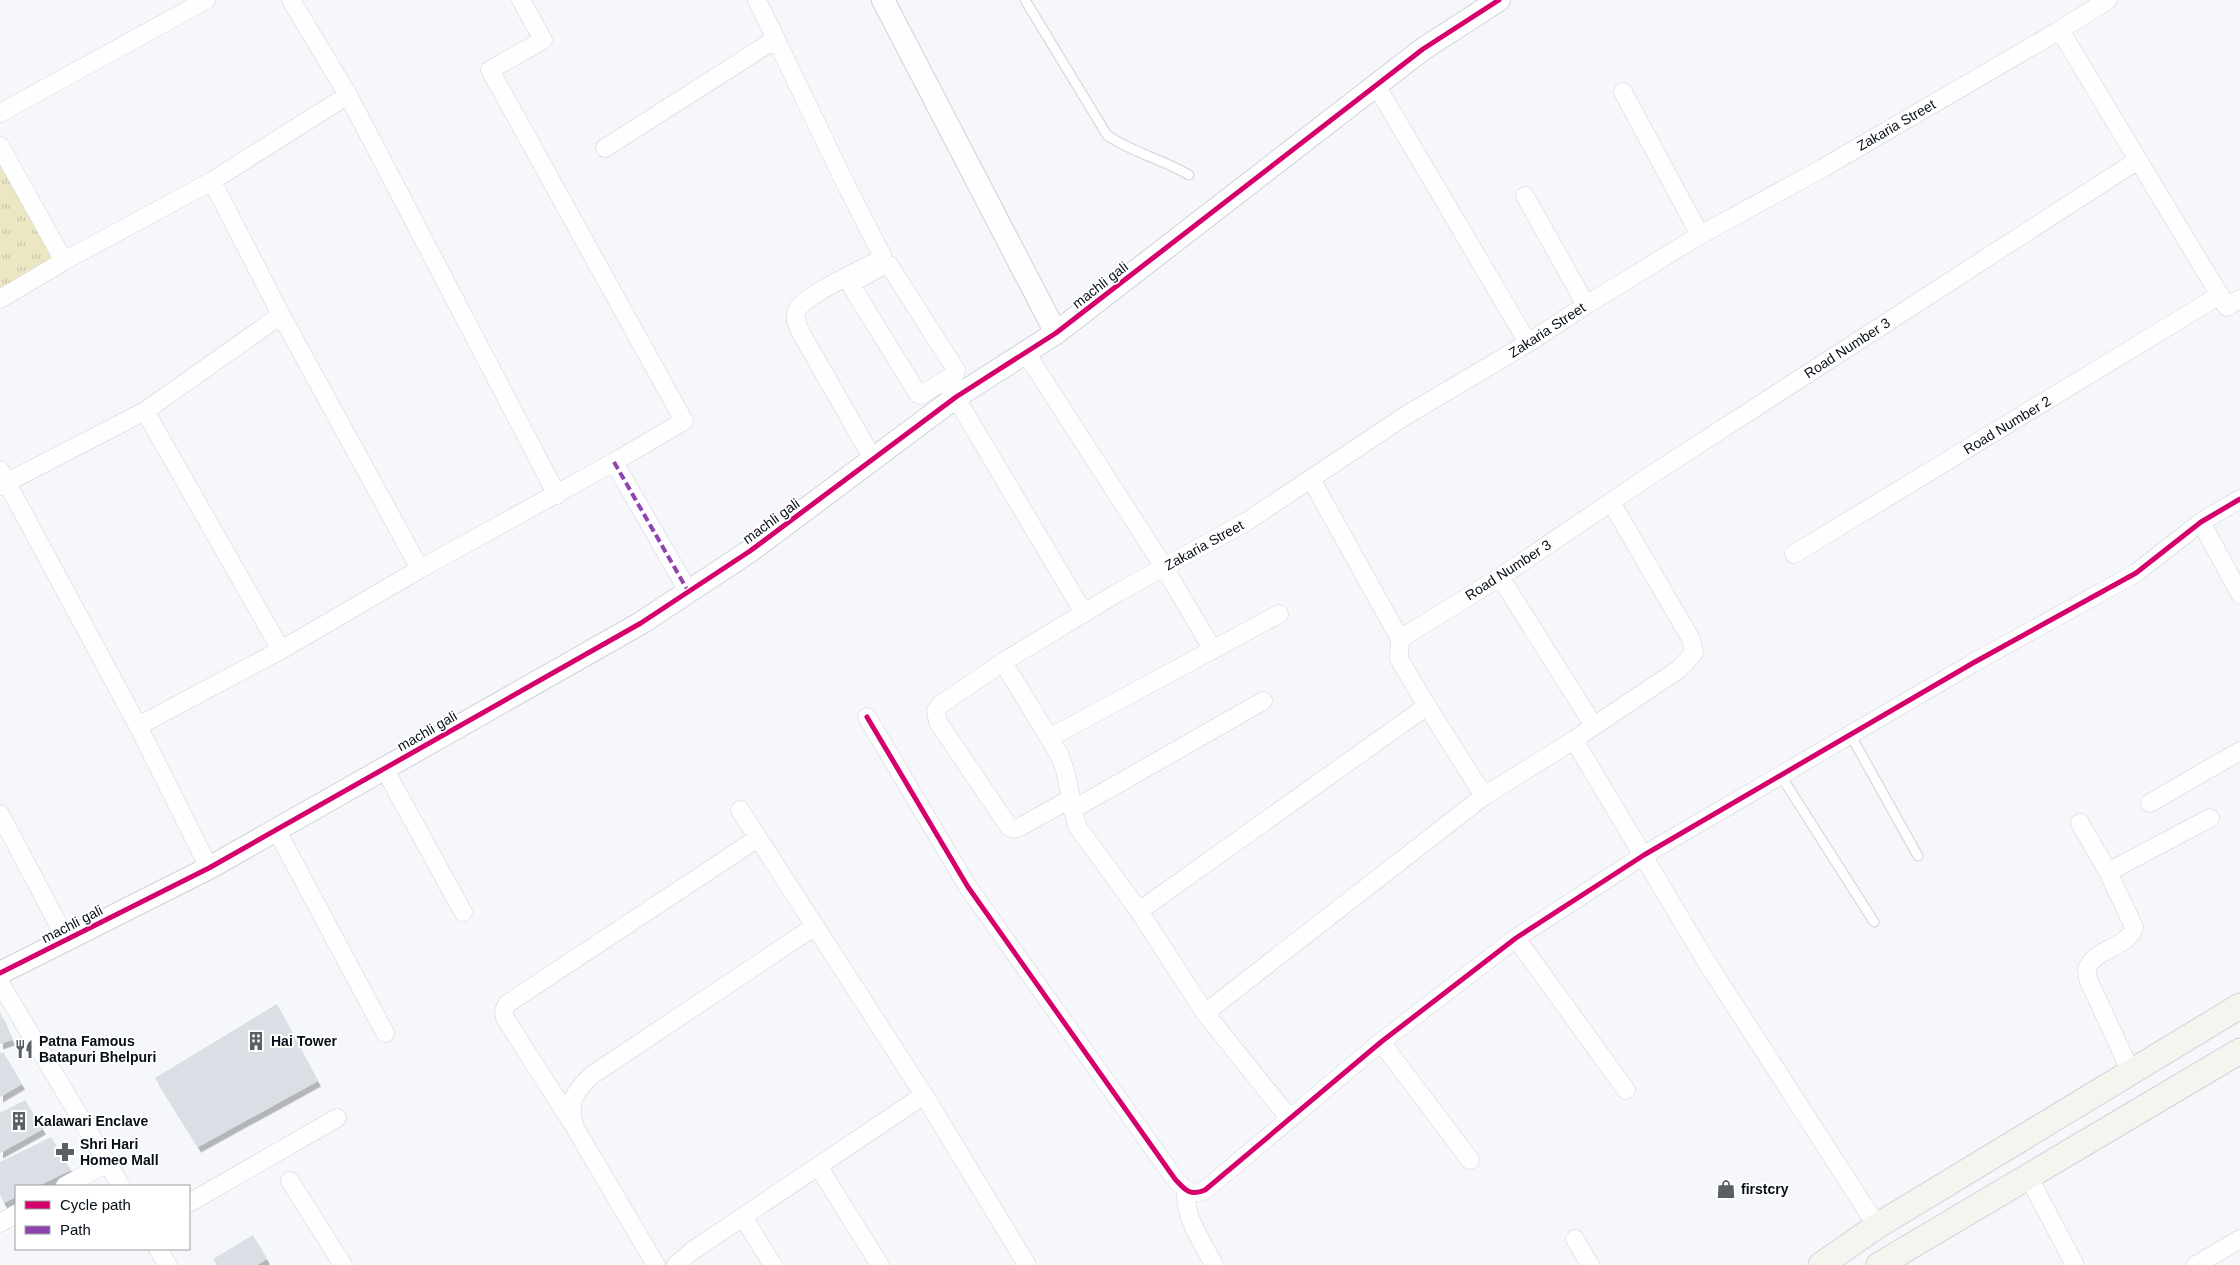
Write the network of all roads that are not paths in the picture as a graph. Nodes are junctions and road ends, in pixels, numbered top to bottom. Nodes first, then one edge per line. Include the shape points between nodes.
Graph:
1 (206, 0) edge
2 (290, 0) edge
3 (522, 0) edge
4 (757, 0) edge
5 (884, 0) edge
6 (1025, 0) edge
7 (1499, 0) edge
8 (2108, 0) edge
9 (2060, 30) junction
10 (776, 39) junction
11 (1376, 85) junction
12 (1623, 92) dead end
13 (348, 96) junction
14 (0, 113) edge
15 (0, 146) edge
16 (605, 148) dead end
17 (2138, 160) junction
18 (1189, 175) dead end
19 (212, 181) junction
20 (1525, 196) dead end
21 (1700, 235) junction
22 (64, 261) junction
23 (876, 266) junction
24 (2220, 295) junction
25 (0, 298) edge
26 (2240, 299) edge
27 (1586, 305) junction
28 (281, 315) junction
29 (1056, 333) junction
30 (1528, 343) junction
31 (1026, 353) junction
32 (950, 389) junction
33 (145, 411) junction
34 (873, 459) junction
35 (614, 462) junction
36 (2, 479) edge
37 (1311, 479) junction
38 (557, 495) junction
39 (2240, 499) edge
40 (1611, 502) junction
41 (2201, 522) junction
42 (1794, 554) dead end
43 (1164, 567) junction
44 (420, 569) junction
45 (1500, 577) junction
46 (688, 591) junction
47 (2240, 594) edge
48 (1084, 613) junction
49 (1279, 614) dead end
50 (1400, 639) junction
51 (281, 650) junction
52 (1213, 650) junction
53 (1003, 662) junction
54 (1263, 701) dead end
55 (1427, 706) junction
56 (867, 717) dead end
57 (138, 726) junction
58 (1594, 726) junction
59 (1851, 736) junction
60 (1049, 738) junction
61 (1574, 740) junction
62 (2240, 751) edge
63 (384, 768) junction
64 (1781, 776) junction
65 (1484, 796) junction
66 (2150, 803) dead end
67 (1071, 804) junction
68 (740, 810) dead end
69 (0, 814) edge
70 (2210, 818) dead end
71 (2080, 822) dead end
72 (276, 829) junction
73 (758, 838) junction
74 (1644, 855) junction
75 (1918, 856) dead end
76 (209, 868) junction
77 (2108, 872) junction
78 (1139, 911) junction
79 (463, 912) dead end
80 (1874, 922) dead end
81 (815, 926) junction
82 (1516, 938) junction
83 (66, 939) junction
84 (0, 973) edge
85 (0, 983) edge
86 (2240, 1006) edge
87 (1205, 1014) junction
88 (385, 1033) dead end
89 (1381, 1042) junction
90 (2240, 1051) edge
91 (2131, 1072) junction
92 (1626, 1090) dead end
93 (924, 1095) junction
94 (337, 1118) dead end
95 (1290, 1119) junction
96 (575, 1128) junction
97 (1470, 1160) dead end
98 (107, 1162) junction
99 (818, 1166) junction
100 (2028, 1176) junction
101 (290, 1180) dead end
102 (67, 1185) edge
103 (120, 1185) edge
104 (1186, 1190) junction
105 (190, 1202) edge
106 (15, 1215) edge
107 (743, 1217) junction
108 (0, 1223) edge
109 (1877, 1226) junction
110 (1575, 1239) dead end
111 (2240, 1239) edge
112 (159, 1250) edge
113 (168, 1265) edge
114 (343, 1265) edge
115 (656, 1265) edge
116 (676, 1265) edge
117 (773, 1265) edge
118 (880, 1265) edge
119 (1027, 1265) edge
120 (1214, 1265) edge
121 (1590, 1265) edge
122 (1821, 1265) edge
123 (1879, 1265) edge
124 (2075, 1265) edge
125 (2196, 1265) edge

1 - 14 street
2 - 13 street
3 - 35 street via 543,40 490,70 684,421
4 - 10 street
5 - 29 street
6 - 18 lane via 1107,135
7 - 11 street, machli gali via 1423,49
8 - 9 street, Zakaria Street
9 - 17 street
9 - 21 street, Zakaria Street via 1823,168
10 - 16 street
10 - 23 street via 882,255
11 - 29 street, machli gali
11 - 30 street
12 - 21 street
13 - 19 street
13 - 38 street
15 - 22 street
17 - 24 street
17 - 40 street, Road Number 3
19 - 22 street
19 - 28 street
20 - 27 street
21 - 27 street, Zakaria Street
22 - 25 street
23 - 32 street via 889,265 956,370
23 - 32 street via 852,287 918,394
23 - 34 street via 812,297 797,310 796,316 801,332
24 - 26 street via 2228,307
24 - 42 street, Road Number 2
27 - 30 street, Zakaria Street
28 - 33 street
28 - 44 street
29 - 31 street, machli gali
30 - 37 street, Zakaria Street via 1405,416
31 - 32 street, machli gali
31 - 43 street
32 - 34 street, machli gali
32 - 48 street
33 - 36 street
33 - 51 street
34 - 46 street, machli gali via 750,551
35 - 38 street
35 - 46 street
36 - 57 street
37 - 43 street, Zakaria Street via 1246,522
37 - 50 street
38 - 44 street
39 - 41 street
40 - 45 street, Road Number 3
40 - 58 street via 1692,640 1694,653 1679,669
41 - 47 street
41 - 59 street via 2136,573 1973,663
43 - 48 street, Zakaria Street
43 - 52 street
44 - 51 street
45 - 50 street, Road Number 3
45 - 58 street
46 - 63 street, machli gali via 641,623
48 - 53 street, Zakaria Street
49 - 52 street
50 - 55 street via 1399,659
51 - 57 street
52 - 60 street
53 - 60 street
53 - 67 street, Zakaria Street via 940,705 936,710 938,722 1009,827 1020,827
54 - 67 street
55 - 65 street
55 - 78 street
56 - 104 street via 968,887 1175,1179
57 - 76 street
58 - 61 street
59 - 64 street
59 - 75 lane
60 - 67 street via 1065,770
61 - 65 street
61 - 74 street
62 - 66 street
63 - 72 street, machli gali
63 - 79 street
64 - 74 street
64 - 80 lane
65 - 87 street
67 - 78 street via 1081,833
68 - 73 street
69 - 83 street
70 - 77 street
71 - 77 street
72 - 76 street, machli gali
72 - 88 street
73 - 81 street
73 - 96 street via 506,1004 506,1018
74 - 82 street
74 - 109 street via 1706,961
76 - 83 street, machli gali
77 - 91 street via 2134,927 2129,936 2094,958 2086,969
78 - 87 street
81 - 93 street
81 - 96 street via 592,1075 575,1094 571,1116
82 - 89 street
82 - 92 street
83 - 84 street, machli gali
85 - 98 street
86 - 91 main road
87 - 95 street
89 - 95 street
89 - 97 street
90 - 100 main road
91 - 109 main road
93 - 99 street
93 - 119 street
94 - 105 street
95 - 104 street via 1205,1190 1192,1194
96 - 115 street
98 - 102 street
98 - 103 street
99 - 107 street
99 - 118 street
100 - 123 main road
100 - 124 street
101 - 114 street
104 - 120 street via 1188,1215
106 - 108 street
107 - 116 street
107 - 117 street
109 - 122 main road
110 - 121 street
111 - 125 street
112 - 113 street

